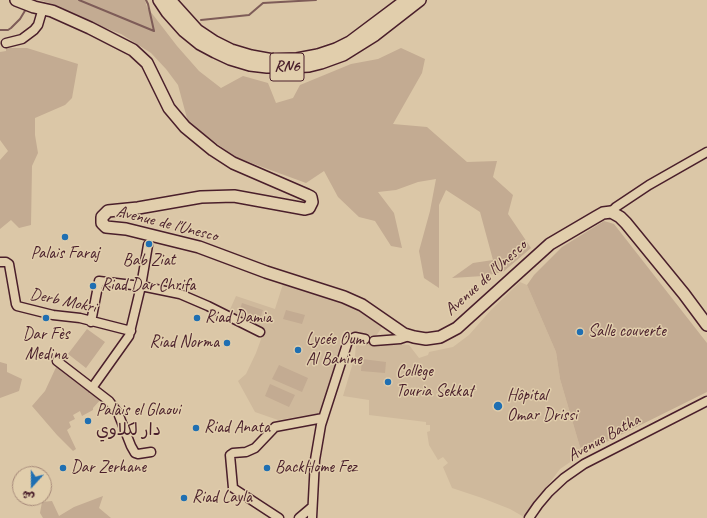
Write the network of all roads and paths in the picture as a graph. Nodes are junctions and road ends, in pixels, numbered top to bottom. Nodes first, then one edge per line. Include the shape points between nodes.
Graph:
1 (159, 0) edge
2 (170, 0) edge
3 (18, 1) edge
4 (412, 1) edge
5 (41, 5) edge
6 (3, 44) edge
7 (320, 59) junction
8 (707, 152) edge
9 (611, 212) junction
10 (149, 241) junction
11 (0, 262) edge
12 (141, 286) junction
13 (91, 322) junction
14 (707, 325) edge
15 (131, 331) junction
16 (260, 332) dead end
17 (409, 336) junction
18 (365, 339) dead end
19 (374, 341) dead end
20 (57, 361) dead end
21 (92, 388) junction
22 (707, 401) edge
23 (323, 418) junction
24 (151, 452) dead end
25 (312, 507) junction
26 (279, 518) edge
27 (299, 518) edge
28 (312, 518) edge
29 (529, 518) edge

1 - 7 main road, RN6 via 184,31 200,44 230,59 250,65 289,68 309,66
2 - 7 main road, RN6 via 197,30 231,50 273,60
3 - 5 main road, Avenue de l'Unesco
4 - 7 main road, RN6 via 375,36 356,48 343,55
5 - 6 street via 38,25 34,30 22,39
5 - 10 main road, Avenue de l'Unesco via 133,50 147,63 169,108 185,127 233,163 307,195 312,200 311,206 304,209 243,197 213,196 108,211 103,214 102,223 108,228 126,229
8 - 9 street via 649,185
9 - 14 main road via 626,223
9 - 17 main road, Avenue de l'Unesco via 596,217 550,244 452,331 440,337
10 - 12 street
10 - 17 main road, Avenue de l'Unesco via 199,247 352,300
11 - 13 street, Derb Mokri via 9,264 18,306
12 - 13 street via 99,282
12 - 15 street
12 - 16 street via 180,294
13 - 15 street, Derb Mokri
15 - 21 street
17 - 19 street
18 - 23 street via 355,337 348,341
20 - 21 street
21 - 24 street via 109,401 118,414 135,453
22 - 29 street, Avenue Batha via 584,464 549,492
23 - 25 street via 315,460
23 - 26 street via 275,427 254,448 230,456 232,488
25 - 27 street
25 - 28 street

